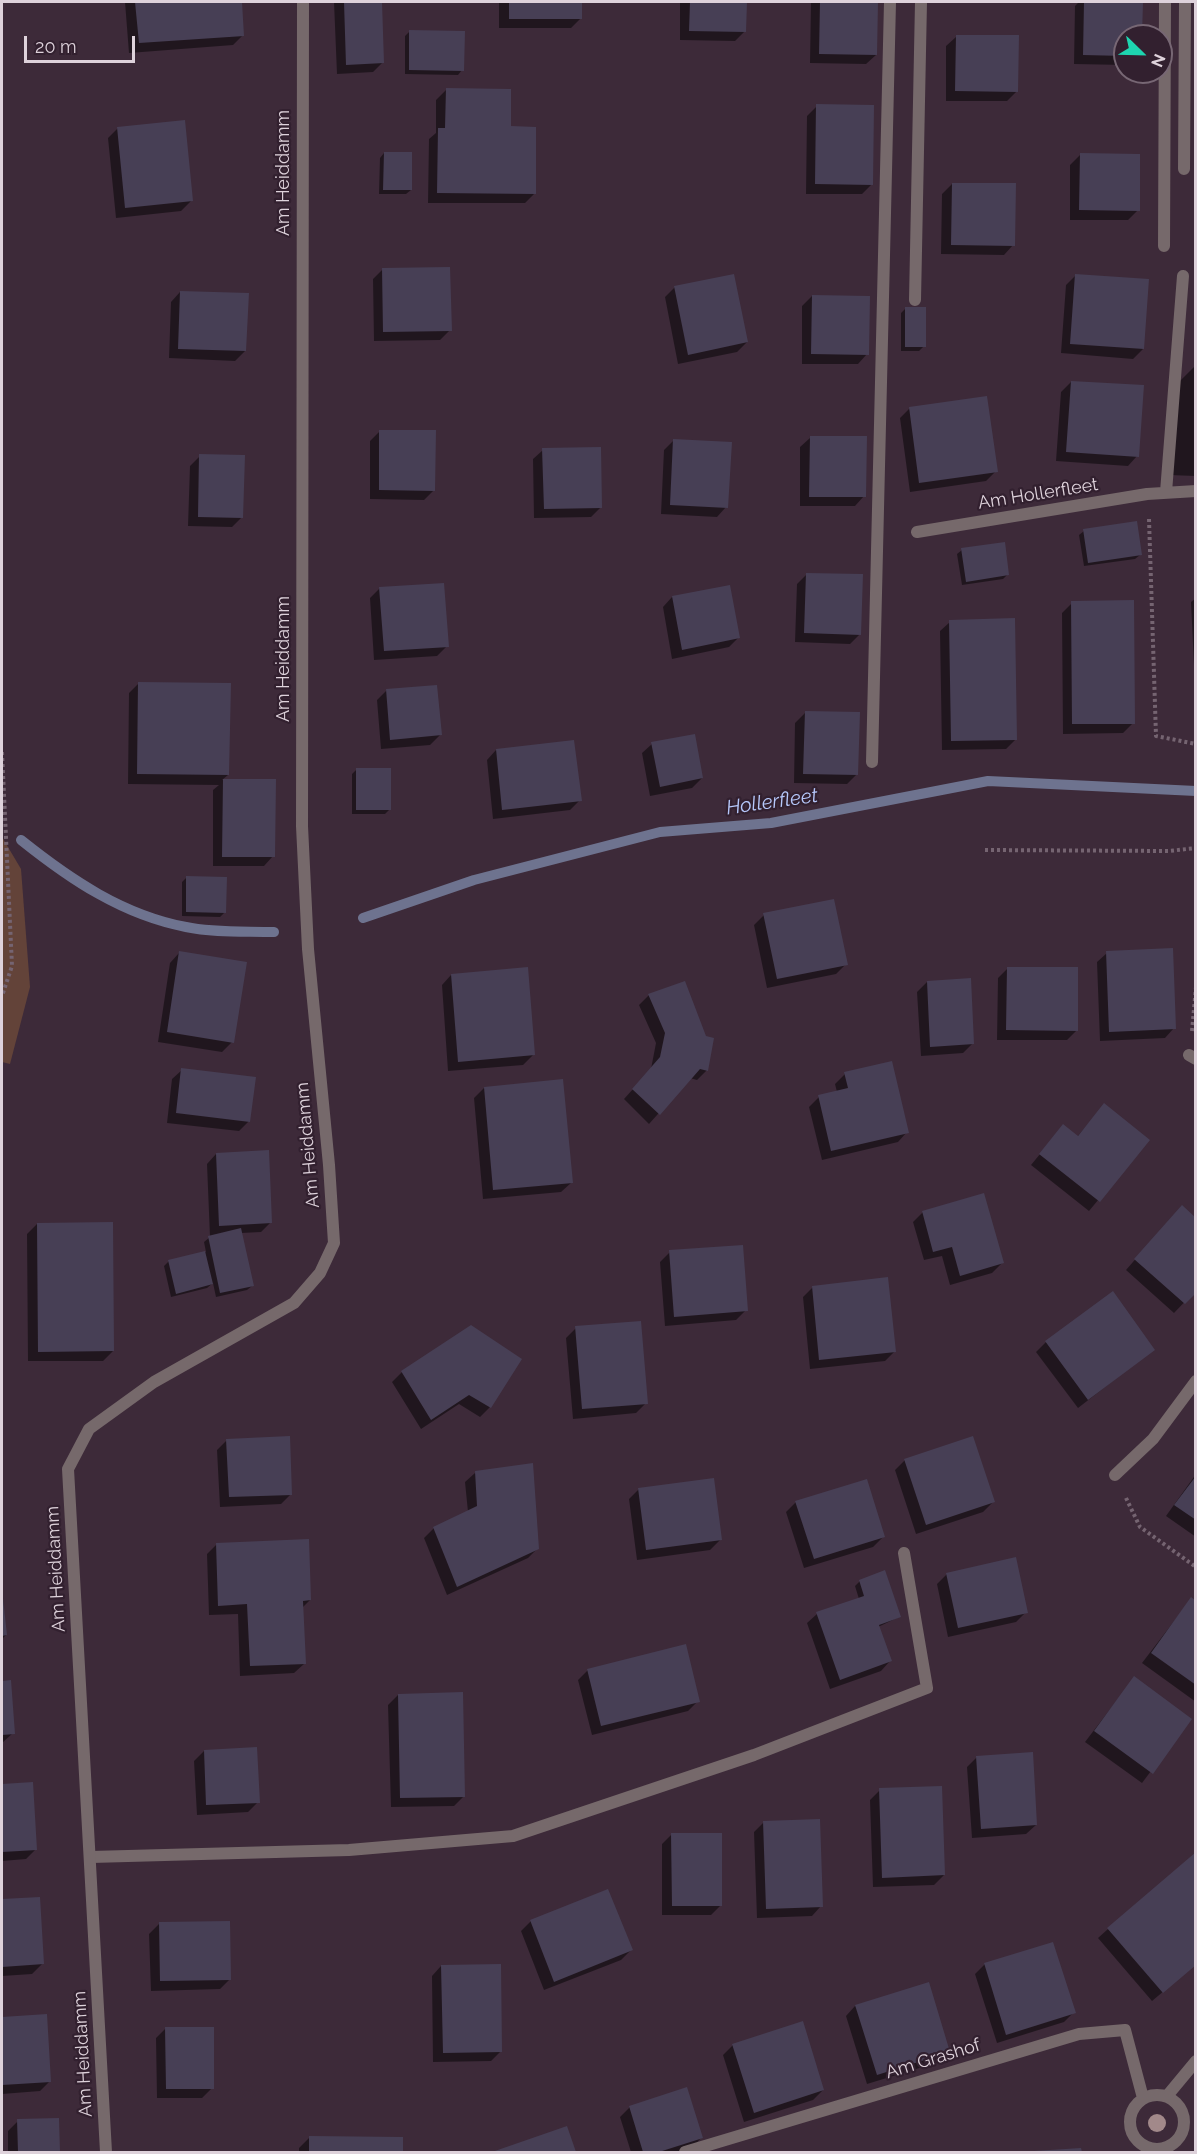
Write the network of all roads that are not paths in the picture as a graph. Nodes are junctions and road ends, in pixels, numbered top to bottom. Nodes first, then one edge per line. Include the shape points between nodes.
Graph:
1 (303, 2) edge
2 (890, 2) edge
3 (921, 2) edge
4 (1165, 2) edge
5 (1185, 2) edge
6 (1184, 169) dead end
7 (1164, 246) dead end
8 (1183, 276) dead end
9 (915, 300) dead end
10 (1196, 491) edge
11 (1166, 492) junction
12 (917, 532) dead end
13 (872, 762) dead end
14 (1196, 1382) edge
15 (1115, 1475) road end
16 (904, 1553) dead end
17 (90, 1857) junction
18 (1196, 2061) edge
19 (1167, 2096) junction
20 (1143, 2098) junction
21 (1160, 2151) edge
22 (106, 2152) edge
23 (685, 2152) edge

1 - 17 street, Am Heiddamm via 302,826 308,949 334,1243 320,1273 294,1303 154,1382 98,1423 89,1430 68,1469
2 - 13 street
3 - 9 street
4 - 7 street
5 - 6 street
8 - 11 street
10 - 11 street, Am Hollerfleet
11 - 12 street, Am Hollerfleet
14 - 15 street via 1153,1439
16 - 17 street via 927,1688 754,1755 513,1836 349,1850
17 - 22 street, Am Heiddamm
18 - 19 street
19 - 20 street
19 - 21 street via 1183,2113 1184,2125 1172,2145
20 - 21 street via 1134,2107 1131,2130 1138,2141
20 - 23 street, Am Grashof via 1125,2030 1079,2034

